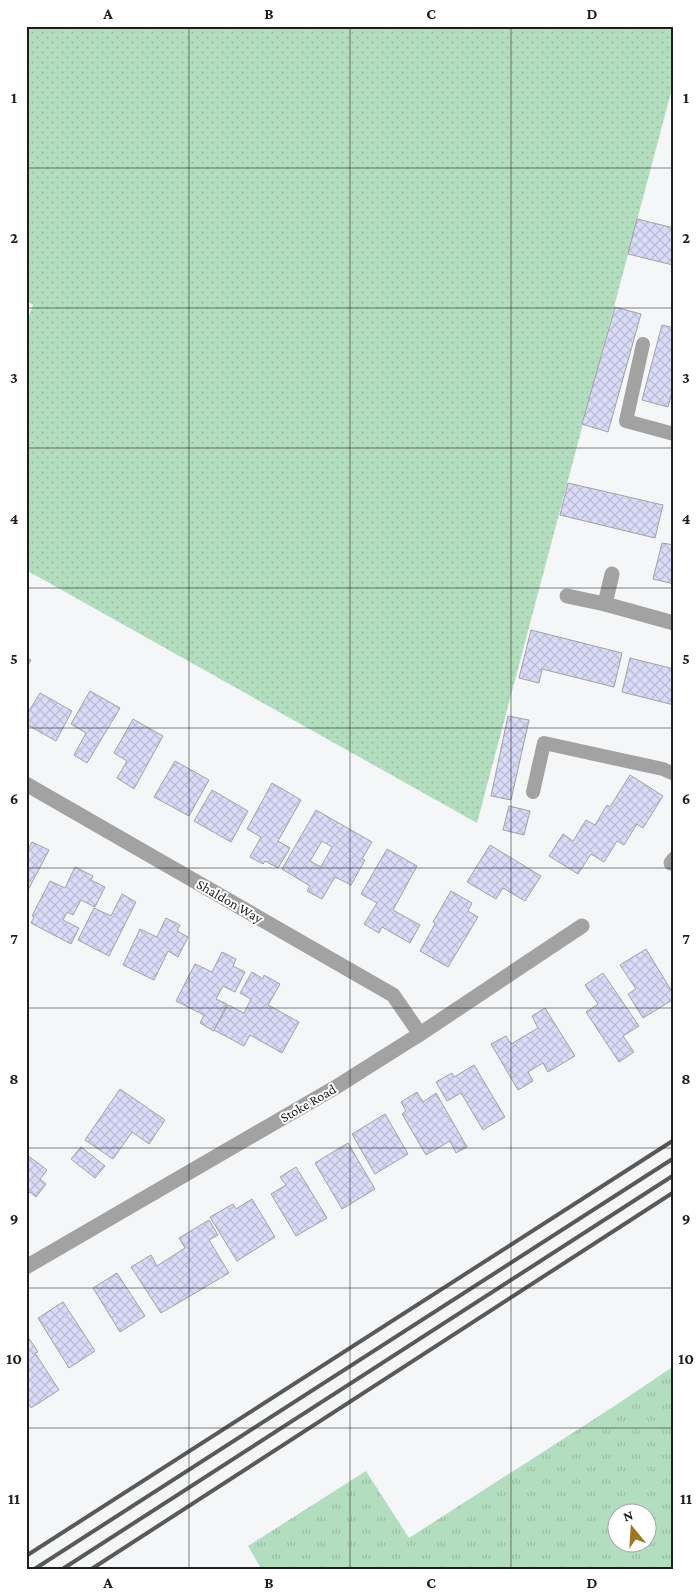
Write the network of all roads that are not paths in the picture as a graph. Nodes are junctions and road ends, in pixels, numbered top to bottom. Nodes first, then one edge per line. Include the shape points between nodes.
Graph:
1 (643, 344) dead end
2 (674, 434) edge
3 (612, 574) dead end
4 (567, 596) dead end
5 (605, 604) junction
6 (674, 623) edge
7 (674, 774) edge
8 (26, 784) edge
9 (533, 792) dead end
10 (582, 926) dead end
11 (420, 1034) junction
12 (26, 1267) edge

1 - 2 lane via 626,421
3 - 5 street
4 - 5 street
5 - 6 street
7 - 9 lane via 664,768 544,744
8 - 11 street, Shaldon Way via 393,995
10 - 11 street, Stoke Road
11 - 12 street, Stoke Road via 336,1087

